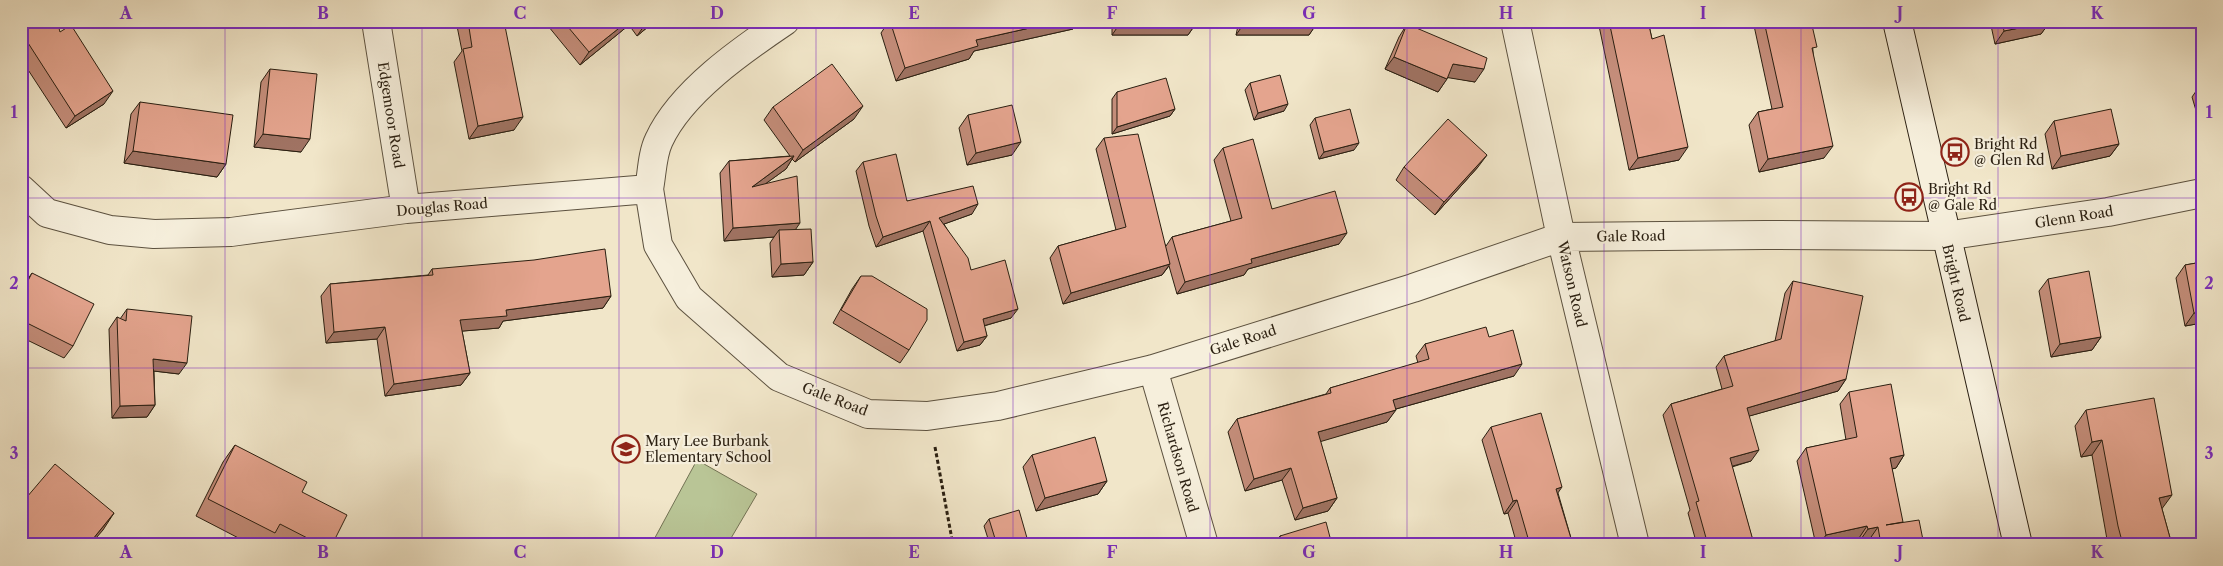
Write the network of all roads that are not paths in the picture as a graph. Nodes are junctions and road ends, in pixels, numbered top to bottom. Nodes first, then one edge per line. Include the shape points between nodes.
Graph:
1 (376, 21) edge
2 (785, 21) edge
3 (1515, 21) edge
4 (1897, 21) edge
5 (21, 189) edge
6 (649, 189) junction
7 (2202, 193) edge
8 (406, 209) junction
9 (1945, 236) junction
10 (1561, 237) junction
11 (1153, 368) junction
12 (1204, 545) edge
13 (1635, 545) edge
14 (2018, 545) edge

1 - 8 street, Edgemoor Road
2 - 6 street via 688,96 658,141
3 - 10 street, Watson Road
4 - 9 street, Bright Road
5 - 8 street, Douglas Road via 47,212 110,230 154,234 231,232
6 - 8 street, Douglas Road
6 - 11 street, Gale Road via 658,245 689,298 779,377 868,414 927,416 998,406
7 - 9 street, Glenn Road via 2108,212
9 - 10 street, Gale Road
9 - 14 street, Bright Road
10 - 11 street, Gale Road via 1413,288
10 - 13 street, Watson Road
11 - 12 street, Richardson Road

